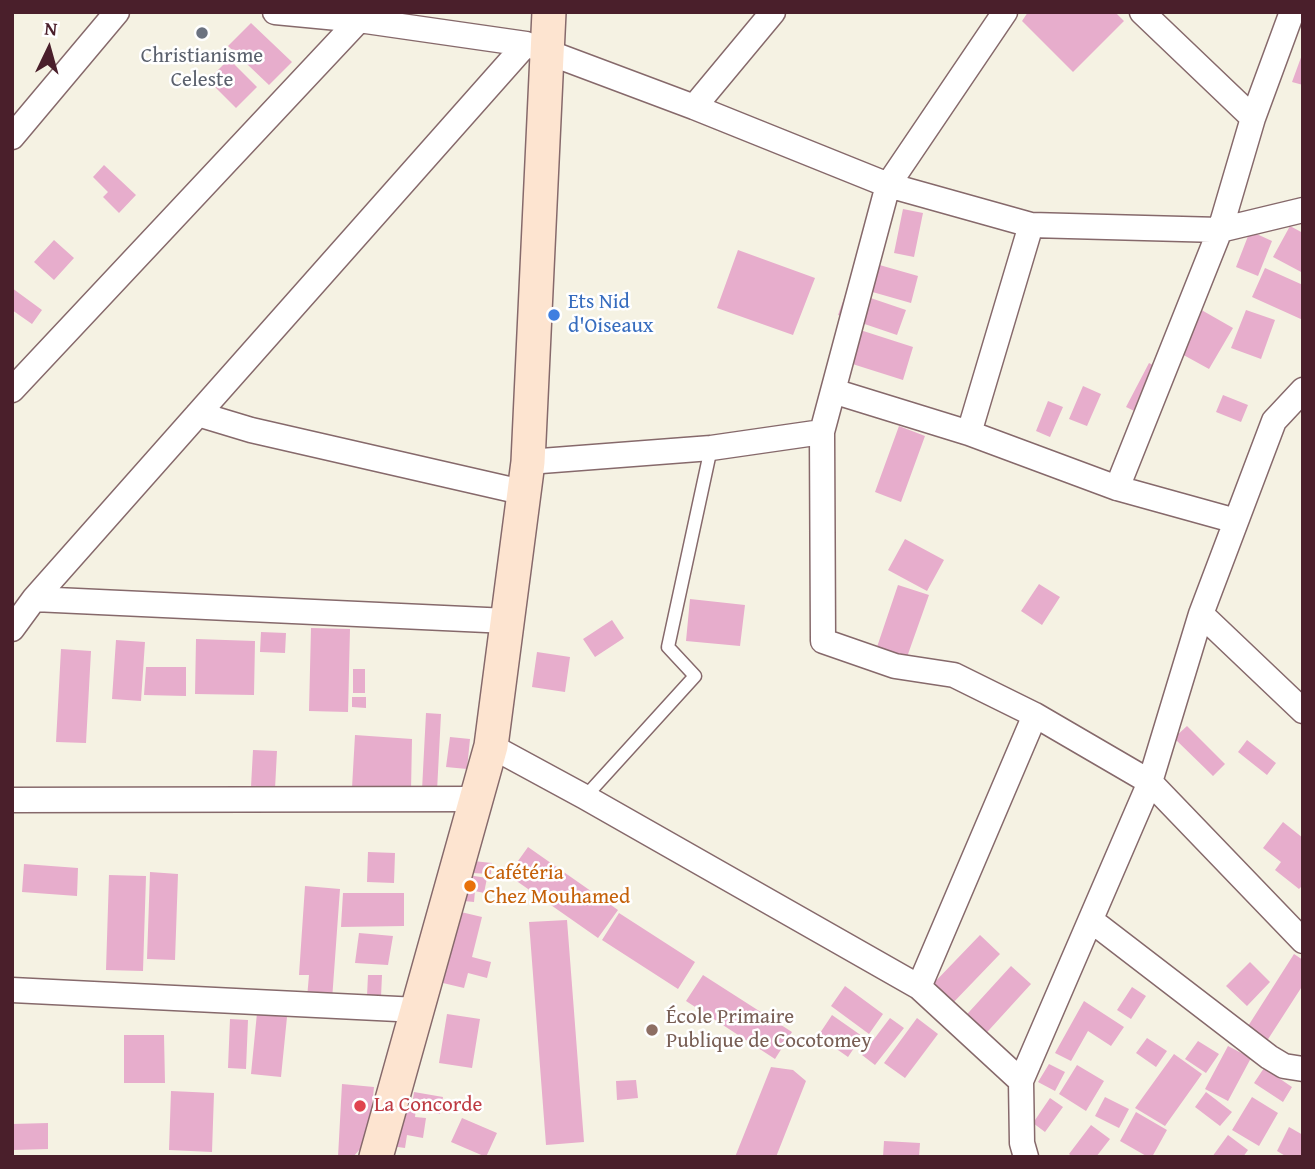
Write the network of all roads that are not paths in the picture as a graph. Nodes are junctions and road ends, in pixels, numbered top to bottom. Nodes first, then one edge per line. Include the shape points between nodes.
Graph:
1 (117, 12) edge
2 (275, 12) edge
3 (549, 12) edge
4 (773, 12) edge
5 (1005, 12) edge
6 (1142, 12) edge
7 (1292, 12) edge
8 (359, 20) junction
9 (536, 49) junction
10 (694, 107) junction
11 (1253, 118) junction
12 (12, 137) edge
13 (888, 185) junction
14 (1303, 210) edge
15 (1031, 225) junction
16 (1220, 230) junction
17 (12, 390) edge
18 (1303, 390) edge
19 (833, 391) junction
20 (198, 414) junction
21 (822, 432) junction
22 (969, 433) junction
23 (711, 448) junction
24 (527, 477) junction
25 (1117, 488) junction
26 (1236, 521) junction
27 (34, 599) junction
28 (1200, 614) junction
29 (508, 621) junction
30 (12, 629) edge
31 (1299, 699) edge
32 (1035, 715) junction
33 (491, 746) junction
34 (1150, 782) junction
35 (585, 797) junction
36 (477, 799) junction
37 (12, 800) edge
38 (1092, 921) junction
39 (1303, 941) edge
40 (919, 987) junction
41 (12, 990) edge
42 (418, 1010) junction
43 (1303, 1069) edge
44 (1021, 1081) junction
45 (376, 1157) edge
46 (1026, 1157) edge

1 - 12 street
2 - 8 street
3 - 9 main road
4 - 10 street
5 - 13 street
6 - 11 street
7 - 11 street
8 - 9 street
8 - 17 street
9 - 10 street
9 - 20 street
9 - 24 main road
10 - 13 street
11 - 16 street
13 - 15 street
13 - 19 street
14 - 16 street
15 - 16 street
15 - 22 street
16 - 25 street
18 - 26 street via 1274,421
19 - 21 street
19 - 22 street
20 - 24 street via 251,430
20 - 27 street
21 - 23 street
21 - 32 street via 823,641 895,666 954,675
22 - 25 street
23 - 24 street
23 - 35 lane via 668,647 695,676
24 - 29 main road
25 - 26 street
26 - 28 street
27 - 29 street
27 - 30 street
28 - 31 street
28 - 34 street
29 - 33 main road
32 - 34 street
32 - 40 street
33 - 35 street
33 - 36 main road
34 - 38 street
34 - 39 street
35 - 40 street
36 - 37 street
36 - 42 main road
38 - 43 street via 1269,1057
38 - 44 street
40 - 44 street
41 - 42 street
42 - 45 main road
44 - 46 street

